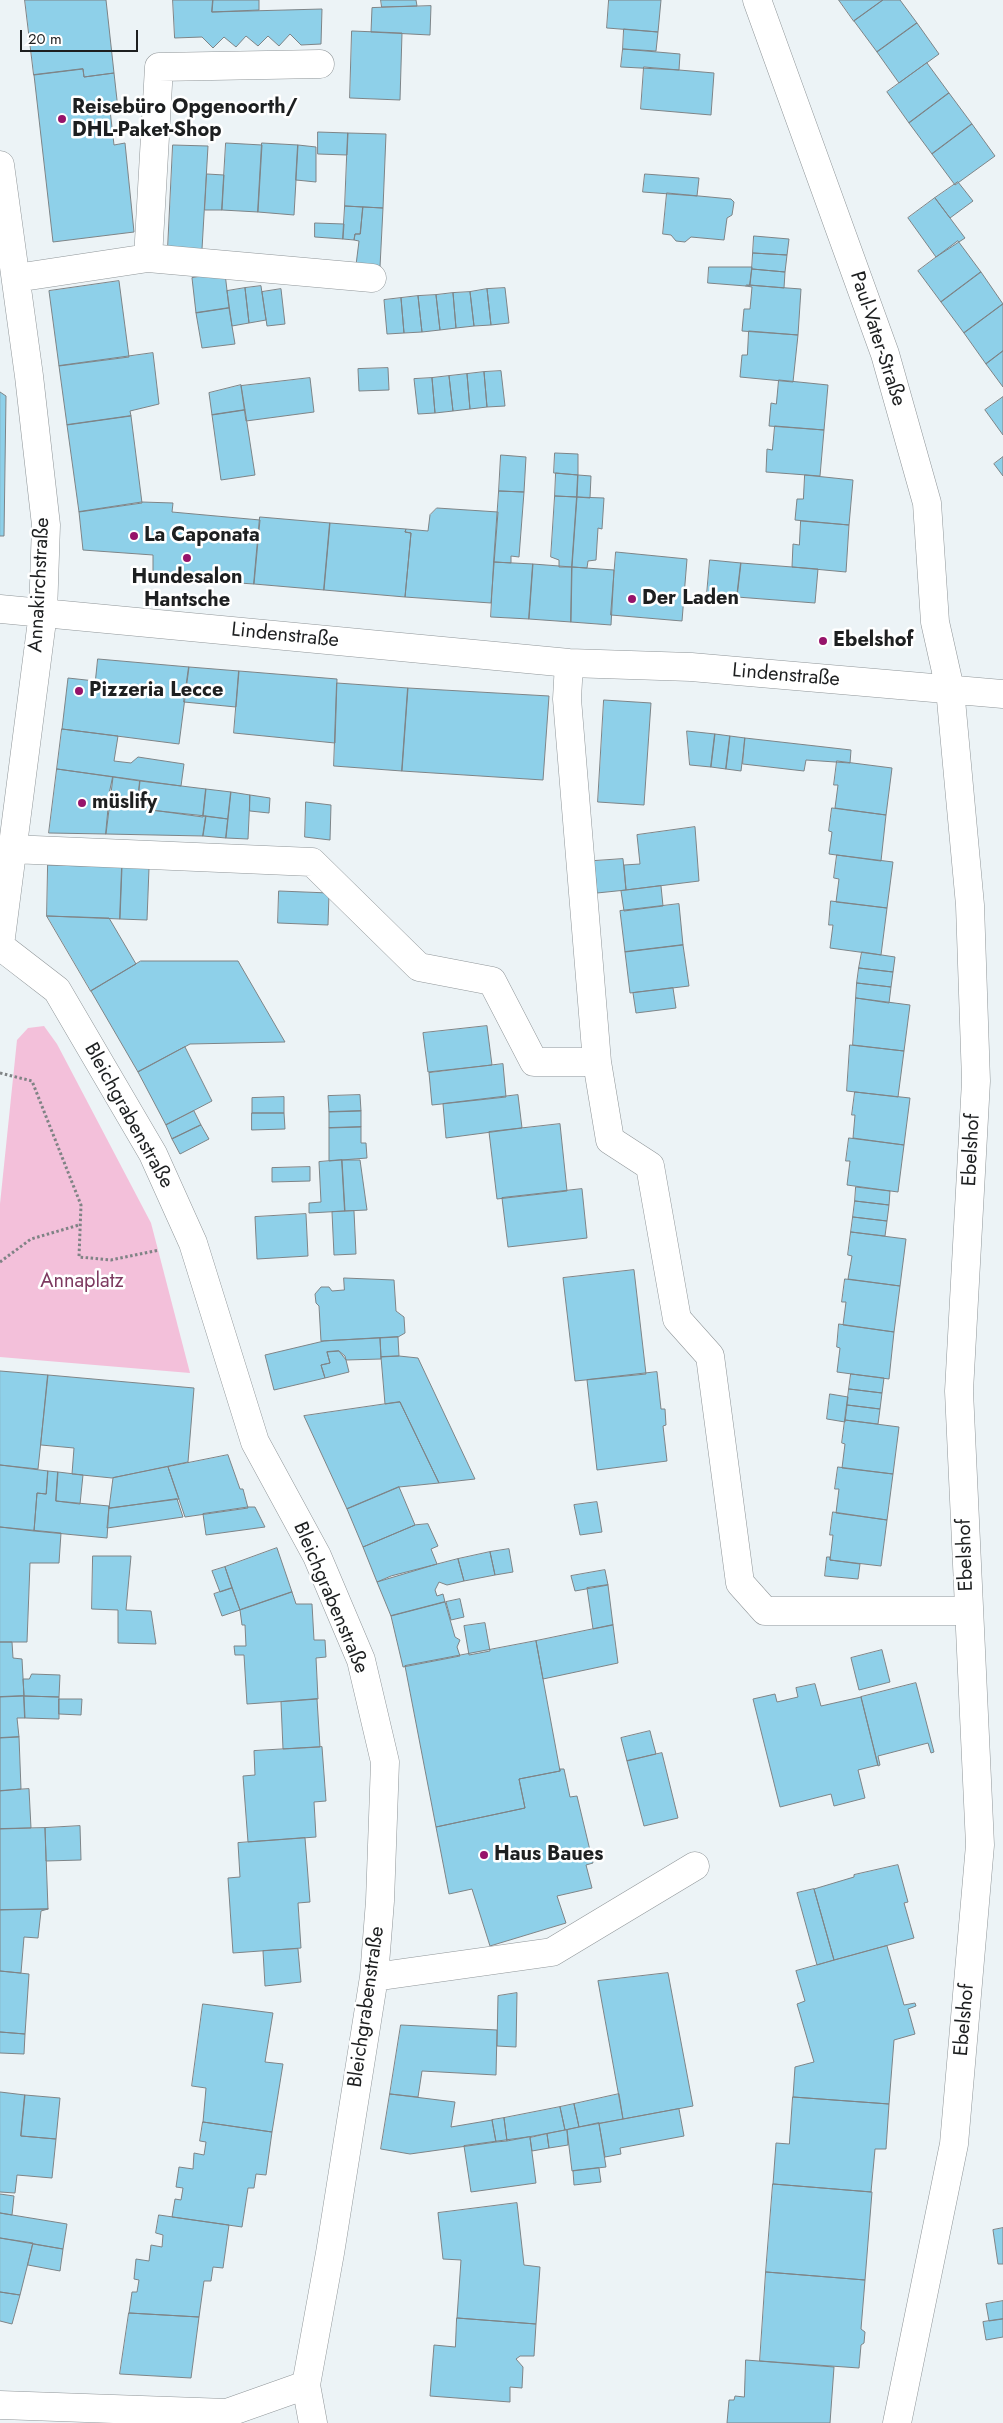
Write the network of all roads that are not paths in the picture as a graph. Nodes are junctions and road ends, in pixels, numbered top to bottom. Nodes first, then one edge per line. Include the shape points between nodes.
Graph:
1 (757, 0) edge
2 (320, 64) dead end
3 (0, 165) edge
4 (148, 258) junction
5 (16, 278) junction
6 (372, 278) dead end
7 (0, 609) edge
8 (43, 613) junction
9 (569, 663) junction
10 (950, 689) junction
11 (1003, 694) edge
12 (11, 849) junction
13 (0, 945) edge
14 (597, 1062) junction
15 (969, 1611) junction
16 (695, 1866) dead end
17 (374, 1977) junction
18 (306, 2385) junction
19 (0, 2405) edge
20 (313, 2423) edge
21 (897, 2423) edge

1 - 10 street, Paul-Vater-Straße via 885,354 927,503 935,622
2 - 4 street via 159,67
3 - 5 street, Annakirchstraße
4 - 5 street
4 - 6 street
5 - 8 street, Annakirchstraße via 46,526
7 - 8 street, Lindenstraße
8 - 9 street, Lindenstraße
8 - 12 street, Annakirchstraße
9 - 10 street, Lindenstraße via 691,668
9 - 14 street via 567,699
10 - 11 street, Lindenstraße
10 - 15 street, Ebelshof via 970,905 976,1081 959,1391
12 - 13 street, Annakirchstraße
12 - 14 street via 312,862 419,967 492,981 534,1062
13 - 17 street, Bleichgrabenstraße via 57,990 153,1154 192,1243 255,1442 317,1556 361,1660 385,1762
14 - 15 street, Ebelshof via 610,1140 650,1166 677,1318 710,1356 740,1583 765,1611
15 - 21 street, Ebelshof via 980,1845 954,2144
16 - 17 street via 552,1952
17 - 18 street, Bleichgrabenstraße
18 - 19 street via 226,2413
18 - 20 street, Bleichgrabenstraße

